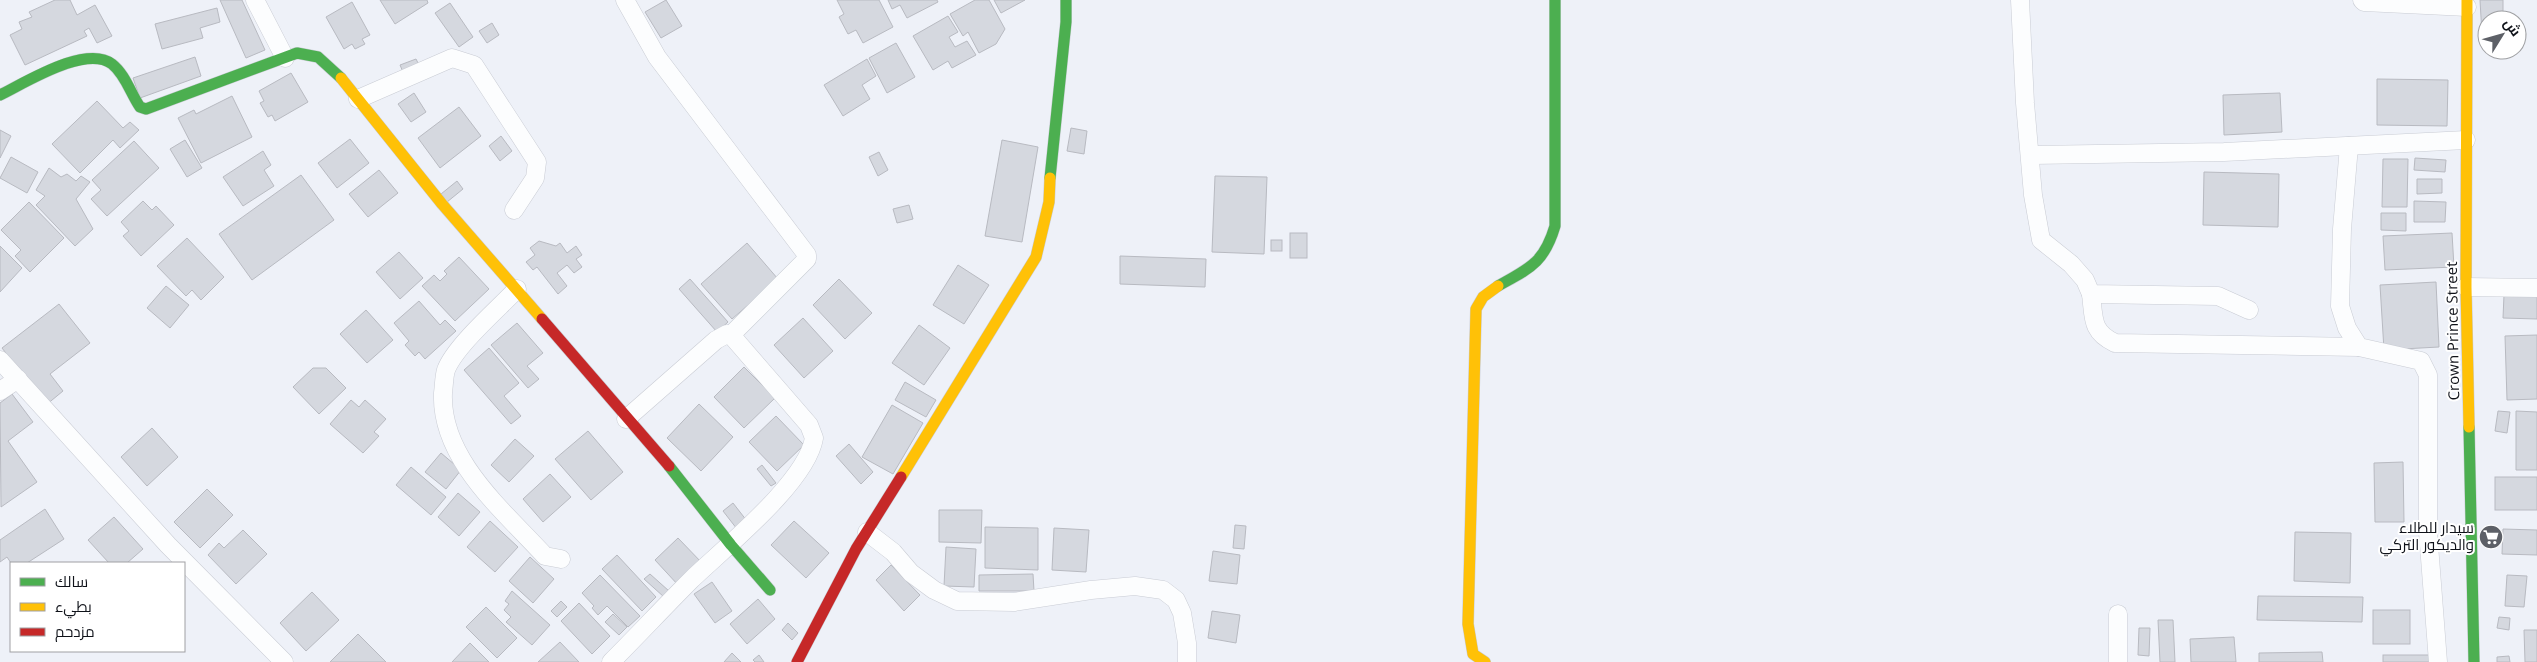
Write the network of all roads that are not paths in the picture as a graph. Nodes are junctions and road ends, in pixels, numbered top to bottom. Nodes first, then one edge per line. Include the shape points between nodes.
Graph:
1 (254, 0) edge
2 (625, 0) edge
3 (1066, 0) edge
4 (1555, 0) edge
5 (2020, 0) edge
6 (2362, 0) edge
7 (2467, 4) edge
8 (284, 58) junction
9 (0, 95) edge
10 (358, 99) junction
11 (2466, 140) junction
12 (2350, 146) junction
13 (2030, 156) junction
14 (514, 210) dead end
15 (2466, 287) junction
16 (2537, 288) edge
17 (517, 290) junction
18 (2091, 294) junction
19 (2249, 310) dead end
20 (731, 335) junction
21 (2358, 347) junction
22 (0, 360) edge
23 (18, 379) junction
24 (0, 391) edge
25 (626, 419) junction
26 (867, 532) junction
27 (731, 546) junction
28 (561, 559) dead end
29 (185, 562) edge
30 (185, 562) edge
31 (770, 590) dead end
32 (2118, 614) dead end
33 (284, 662) edge
34 (611, 662) edge
35 (796, 662) edge
36 (1187, 662) edge
37 (1485, 662) edge
38 (2118, 662) edge
39 (2438, 662) edge
40 (2474, 662) edge

1 - 8 street
2 - 20 street via 657,57 808,255
3 - 26 street via 1049,202 1036,257
4 - 37 street via 1555,226 1552,242 1545,256 1533,267 1487,294 1476,309 1468,624 1473,654
5 - 13 street
6 - 7 street
7 - 11 street, Crown Prince Street
8 - 9 street via 146,109 140,107 112,64 102,58 72,61
8 - 10 street via 309,52 320,57
10 - 14 street via 452,58 474,65 537,162 534,178
10 - 17 street via 442,204
11 - 12 street
11 - 15 street, Crown Prince Street
12 - 13 street
12 - 21 street via 2342,229 2340,306
13 - 18 street via 2041,240 2071,264 2085,280
15 - 16 street
15 - 40 street, Crown Prince Street
17 - 25 street
17 - 28 street via 463,346 446,370 444,422 470,473 545,556
18 - 19 street via 2218,296
18 - 21 street via 2094,324 2102,337 2115,343
20 - 25 street via 723,334
20 - 27 street via 810,424 814,438 795,477
21 - 39 street via 2420,361 2428,375 2428,532
22 - 23 street
23 - 24 street
23 - 30 street
25 - 27 street via 675,473
26 - 35 street
26 - 36 street via 893,552 911,573 934,590 957,601 1014,602 1136,586 1162,590 1176,600 1182,613
27 - 31 street
27 - 34 street via 692,580
29 - 33 street
32 - 38 street

